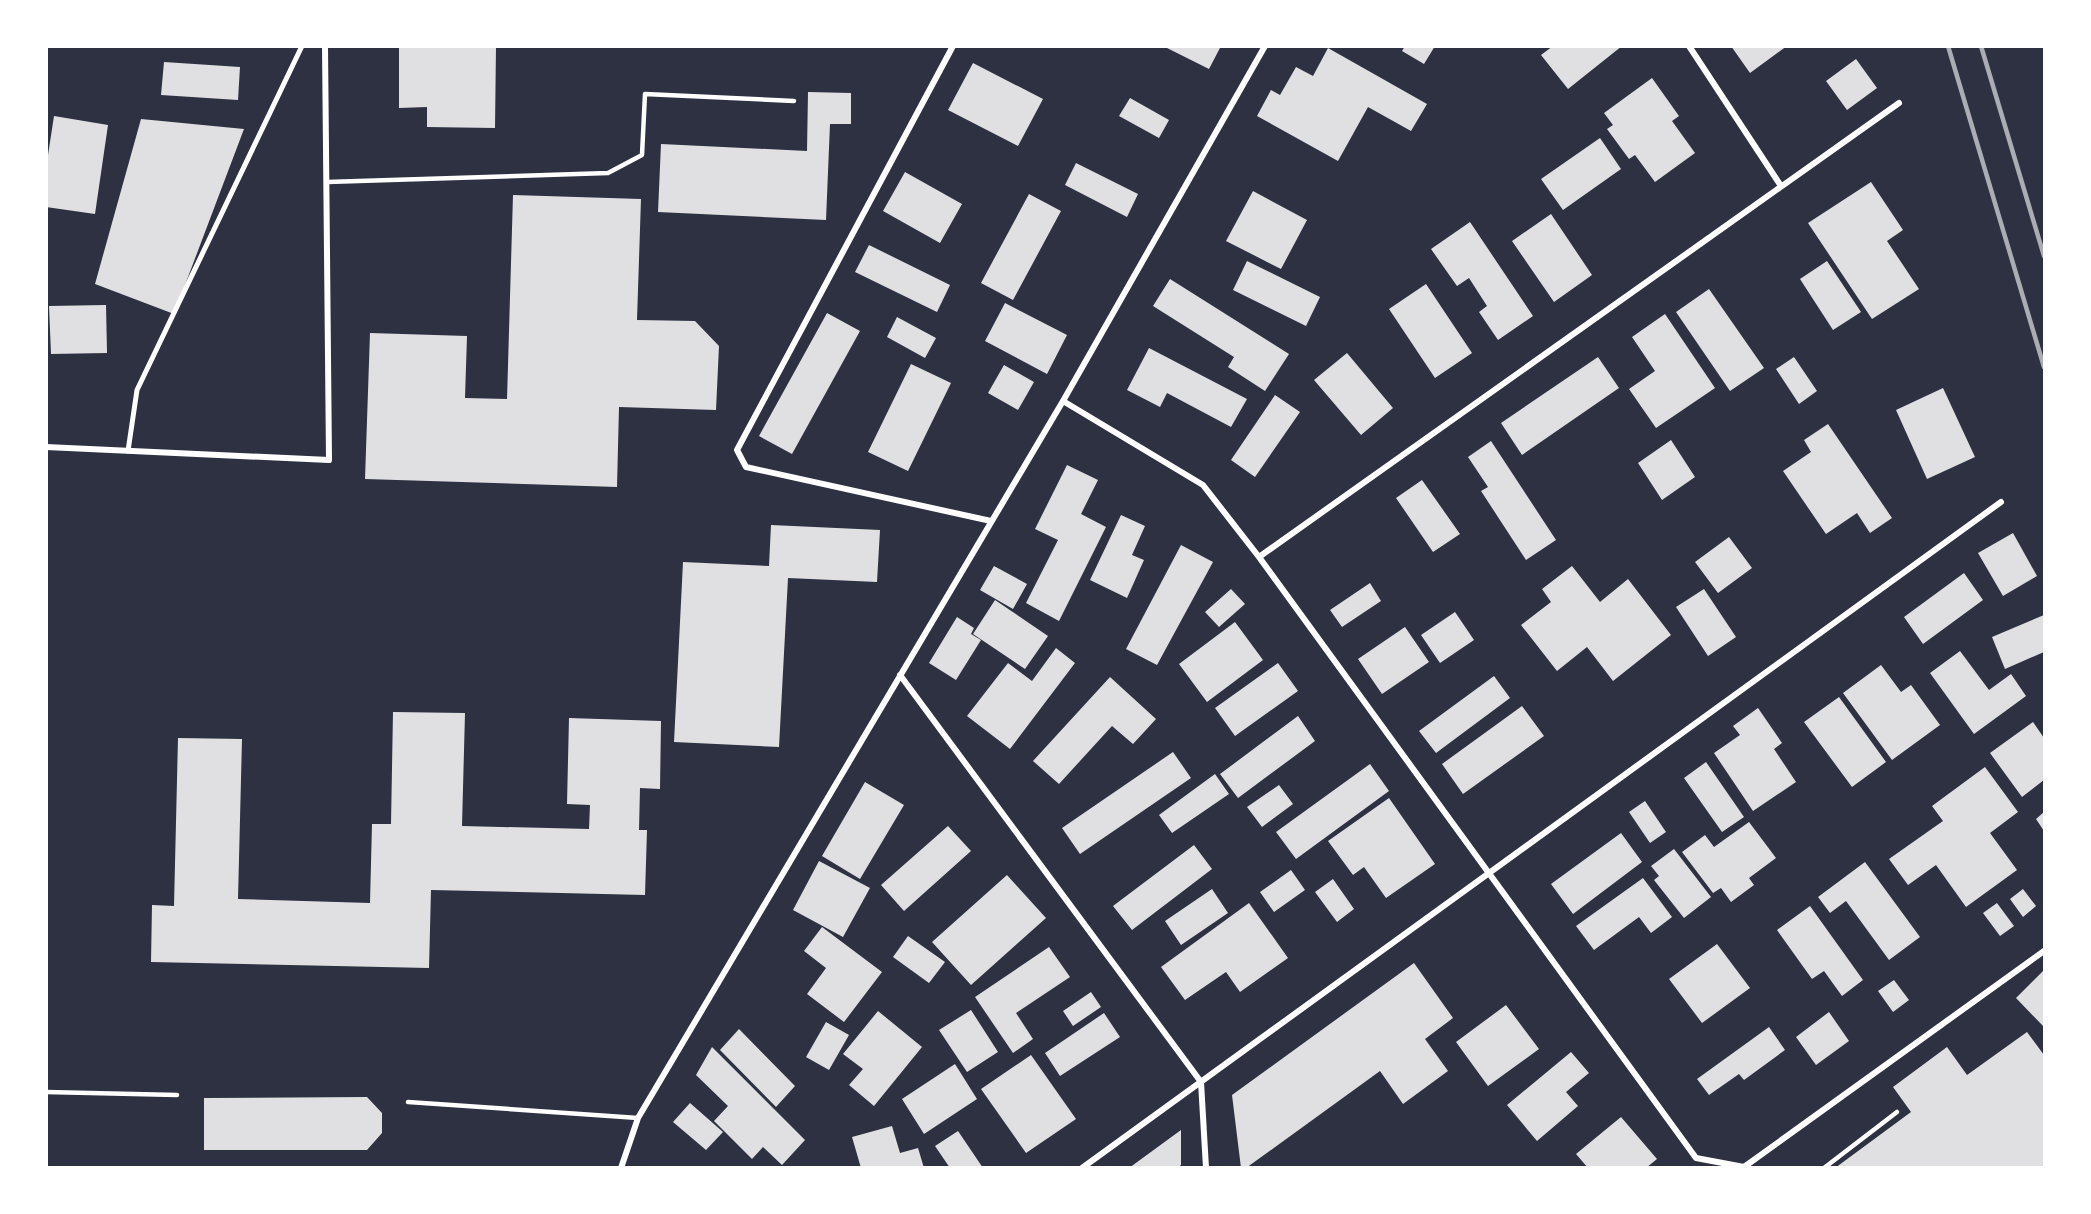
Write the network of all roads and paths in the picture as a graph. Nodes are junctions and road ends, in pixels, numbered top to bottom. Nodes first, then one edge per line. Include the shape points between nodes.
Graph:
1 (302, 46) edge
2 (325, 46) edge
3 (953, 46) edge
4 (1265, 46) edge
5 (1689, 46) edge
6 (794, 101) dead end
7 (1899, 103) dead end
8 (327, 182) junction
9 (1781, 186) junction
10 (1063, 401) junction
11 (46, 447) edge
12 (128, 451) junction
13 (2001, 502) dead end
14 (991, 520) junction
15 (1259, 556) junction
16 (900, 675) junction
17 (1488, 873) junction
18 (2044, 951) edge
19 (1201, 1082) junction
20 (46, 1092) edge
21 (177, 1095) dead end
22 (408, 1102) dead end
23 (1897, 1112) dead end
24 (638, 1118) junction
25 (621, 1167) edge
26 (1082, 1167) edge
27 (1206, 1167) edge
28 (1744, 1167) edge
29 (1824, 1167) edge

1 - 12 street via 137,390
2 - 8 street
3 - 14 street via 737,450 747,467
4 - 10 street
5 - 9 street
6 - 8 lane via 645,94 642,155 608,173
7 - 9 street
8 - 12 street via 329,460
9 - 15 street
10 - 14 street
10 - 15 street via 1203,485
11 - 12 street
13 - 17 street
14 - 16 street
15 - 17 street
16 - 19 street
16 - 24 street
17 - 19 street
17 - 28 street via 1696,1158
18 - 28 street
19 - 26 street
19 - 27 street
20 - 21 lane
22 - 24 lane
23 - 29 lane
24 - 25 street

